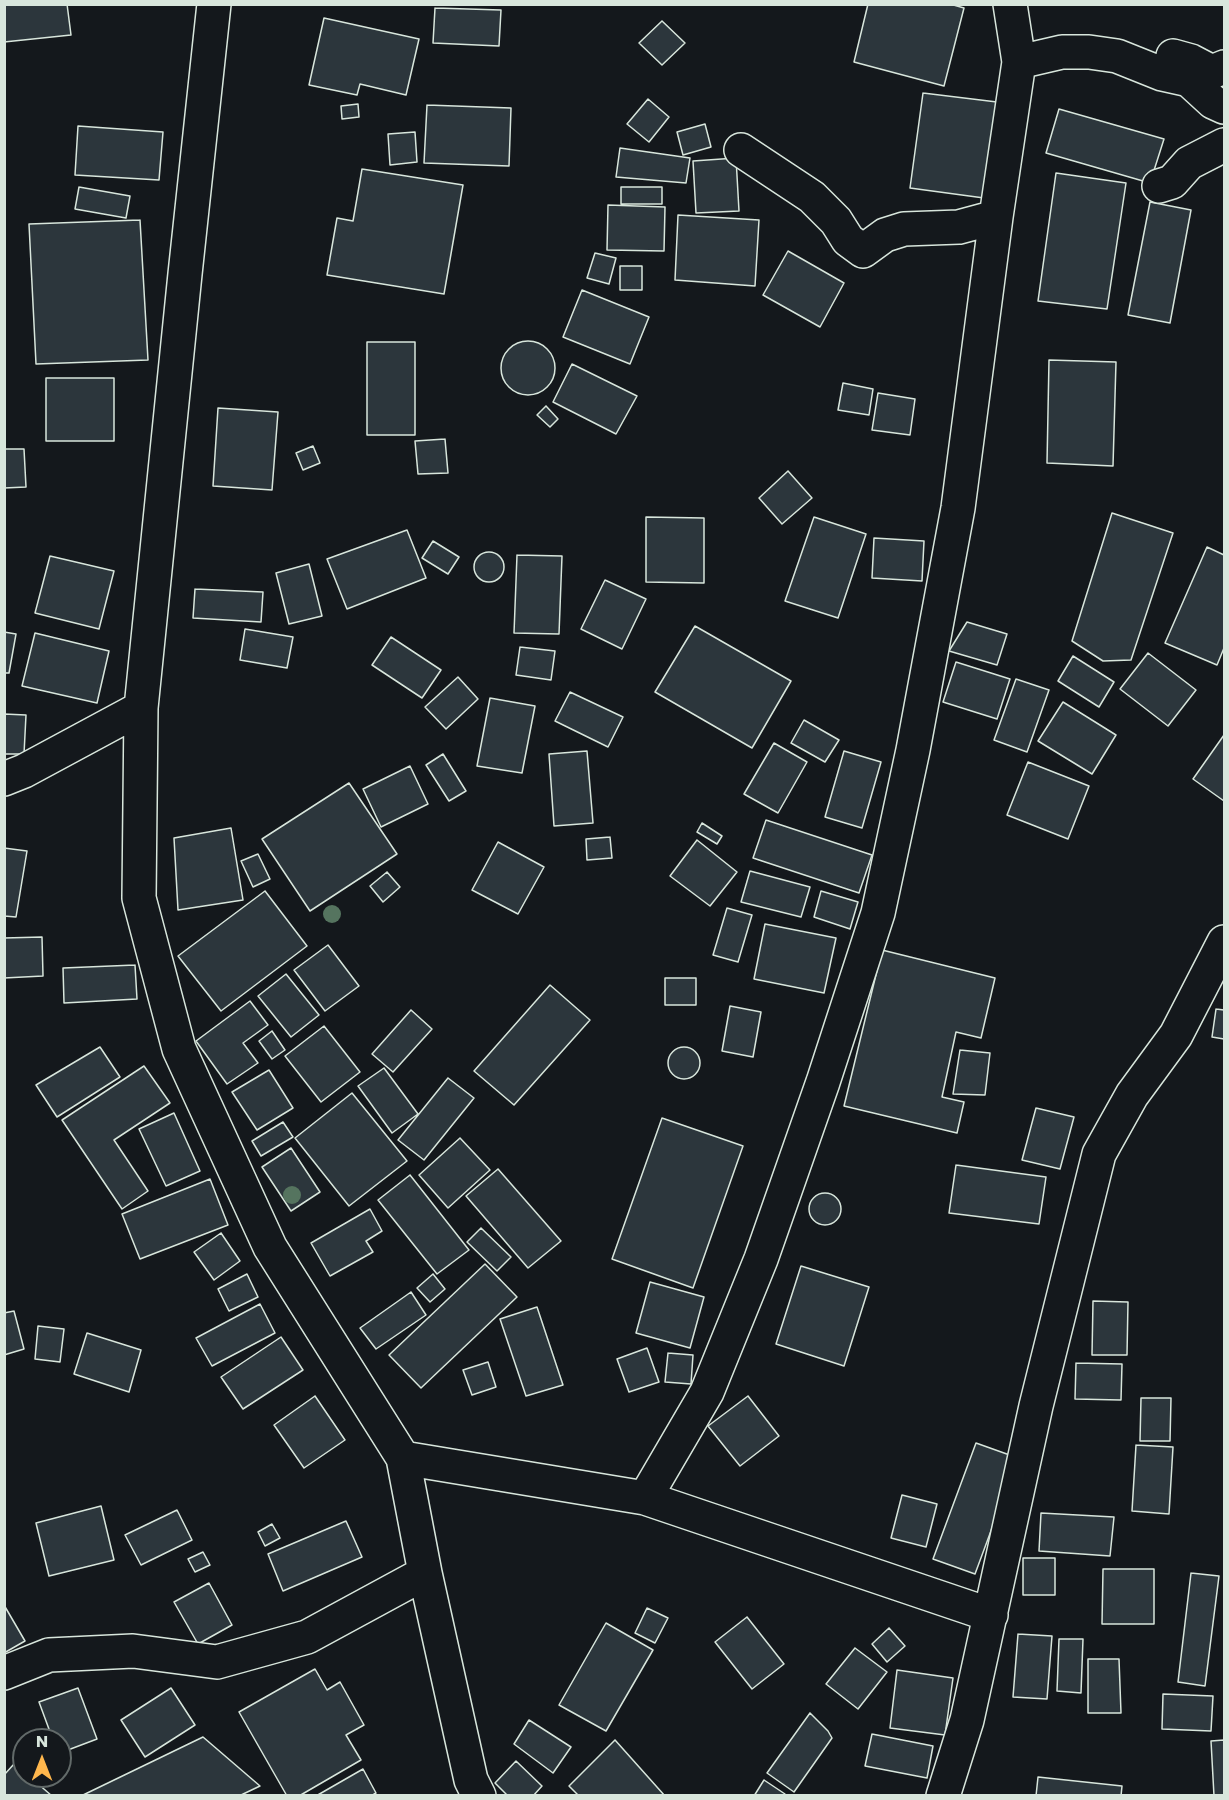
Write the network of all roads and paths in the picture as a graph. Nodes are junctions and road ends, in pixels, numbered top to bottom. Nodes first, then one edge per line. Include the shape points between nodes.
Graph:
1 (214, 4) edge
2 (1010, 4) edge
3 (1118, 56) junction
4 (1019, 62) junction
5 (1224, 67) edge
6 (1224, 107) edge
7 (1224, 145) edge
8 (741, 150) dead end
9 (1159, 186) dead end
10 (996, 217) junction
11 (141, 708) junction
12 (4, 779) edge
13 (1224, 942) edge
14 (403, 1458) junction
15 (645, 1498) junction
16 (425, 1573) junction
17 (991, 1615) junction
18 (4, 1673) edge
19 (478, 1796) edge
20 (943, 1796) edge

1 - 11 street
2 - 4 street
3 - 4 street via 1062,52
3 - 5 street via 1133,52 1166,54 1212,72
3 - 6 street via 1189,80
4 - 10 street
7 - 9 street via 1189,163 1172,182
8 - 10 street via 812,197 848,240 863,251 885,235 904,229 959,227
10 - 15 street via 958,507 878,913 761,1259 707,1392
11 - 12 street
11 - 14 street via 139,898 179,1049 270,1247
13 - 17 street via 1176,1035 1132,1095 1099,1154 1036,1406
14 - 15 street
14 - 16 street
15 - 17 street
16 - 18 street via 307,1637 217,1662 134,1651 49,1655
16 - 19 street via 471,1780
17 - 20 street via 968,1720

